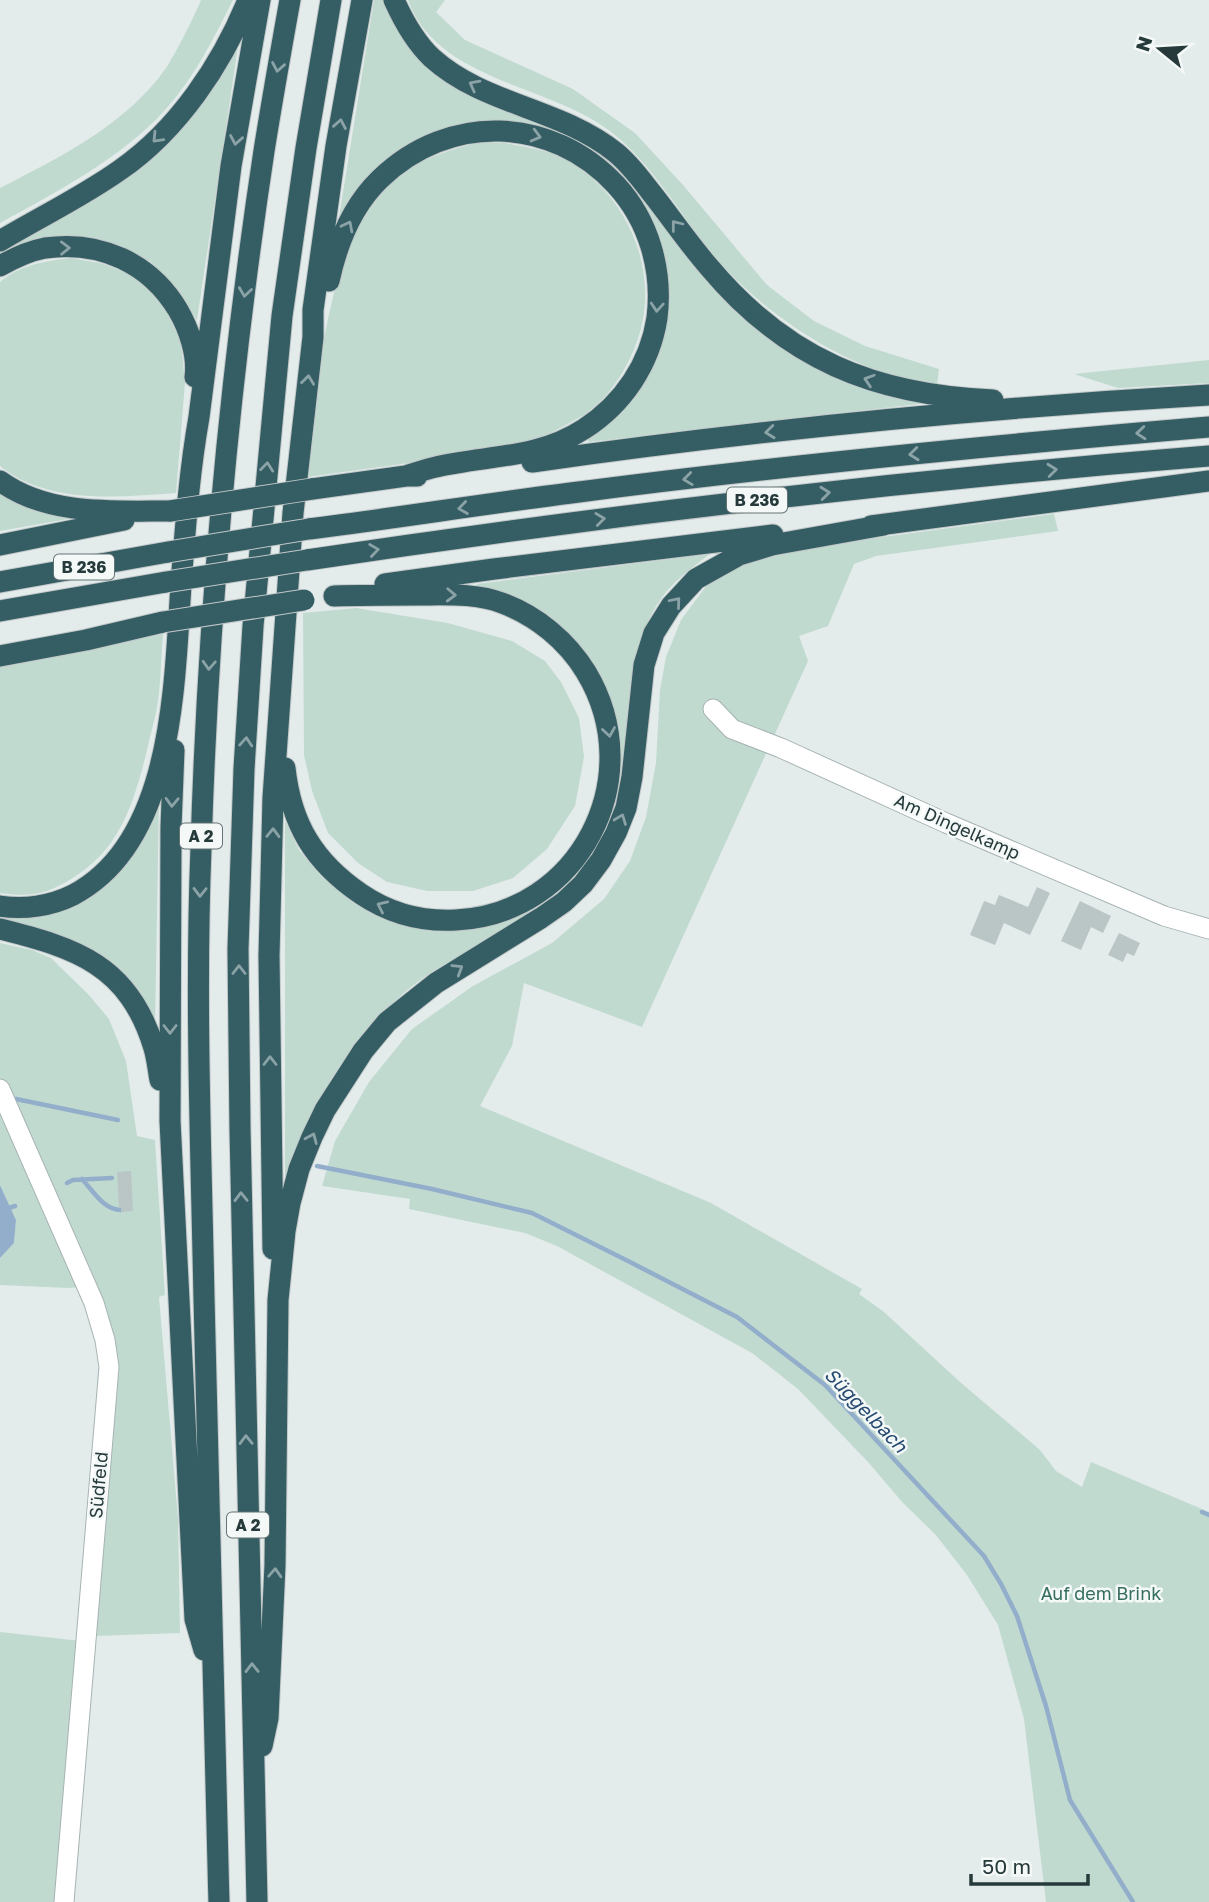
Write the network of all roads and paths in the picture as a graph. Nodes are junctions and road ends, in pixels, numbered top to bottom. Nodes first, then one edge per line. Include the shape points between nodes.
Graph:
1 (248, 0) edge
2 (260, 0) edge
3 (290, 0) edge
4 (331, 0) edge
5 (362, 0) edge
6 (394, 0) edge
7 (0, 241) edge
8 (0, 266) edge
9 (313, 337) junction
10 (1209, 396) edge
11 (1082, 404) junction
12 (1209, 427) edge
13 (192, 456) junction
14 (1209, 456) edge
15 (405, 476) junction
16 (0, 481) edge
17 (1209, 481) edge
18 (170, 511) junction
19 (884, 525) junction
20 (0, 545) edge
21 (0, 582) edge
22 (334, 596) junction
23 (0, 611) edge
24 (163, 622) junction
25 (0, 645) edge
26 (0, 656) edge
27 (173, 685) junction
28 (280, 692) junction
29 (713, 709) dead end
30 (0, 906) edge
31 (0, 929) edge
32 (1209, 929) edge
33 (0, 1090) edge
34 (170, 1121) junction
35 (278, 1300) junction
36 (212, 1676) junction
37 (255, 1785) junction
38 (64, 1902) edge
39 (219, 1902) edge
40 (257, 1902) edge

1 -> 7 highway via 213,70 153,143 122,169
2 -> 13 highway via 231,166
3 -> 36 highway, A 2 via 241,320 222,489 204,757 200,1112
37 -> 4 highway, A 2 via 238,949 244,769 282,316
9 -> 5 highway via 336,146
11 -> 6 highway via 930,395 858,376 800,348 736,297 615,152 565,122 478,88 452,72 430,56
8 -> 13 highway via 44,248 69,247 108,253 153,277 169,296 191,339 196,371
9 -> 15 highway via 345,229 378,180 422,148 470,132 496,130 548,139 592,162 637,212 654,256 658,307 649,352 622,395 583,430 543,449
28 -> 9 highway via 293,513
10 - 11 highway
11 -> 15 highway via 778,431
12 -> 21 highway, B 236, bridge via 932,452 572,493 309,529
13 - 27 highway
23 -> 14 highway, B 236, bridge via 538,527 767,499
15 - 18 highway, bridge
16 - 18 highway via 29,498 74,508
17 - 19 highway
18 - 20 highway
19 - 22 highway via 507,567 378,585
35 -> 19 highway via 285,1231 299,1169 325,1110 363,1051 387,1022 436,983 564,902 583,884 616,834 632,777 644,665 654,633 671,606 696,579 739,555
22 - 24 highway, bridge
22 -> 28 highway via 480,597 522,612 564,643 598,692 611,746 605,800 587,842 560,876 530,899 499,914 443,921 413,918 384,908 326,867 295,817 288,792
24 - 25 highway
24 - 26 highway
27 - 30 highway via 159,771 135,833 120,856 105,873 67,898 24,908
27 -> 34 highway
35 -> 28 highway via 273,1271 270,956
29 - 32 street, Am Dingelkamp via 732,729 1164,916
31 - 34 highway via 70,949 110,974 126,992 147,1028
33 - 38 street, Südfeld via 94,1303 109,1367
34 - 36 highway via 195,1619
37 -> 35 highway via 268,1718
36 - 39 highway, A 2
37 - 40 highway, A 2

